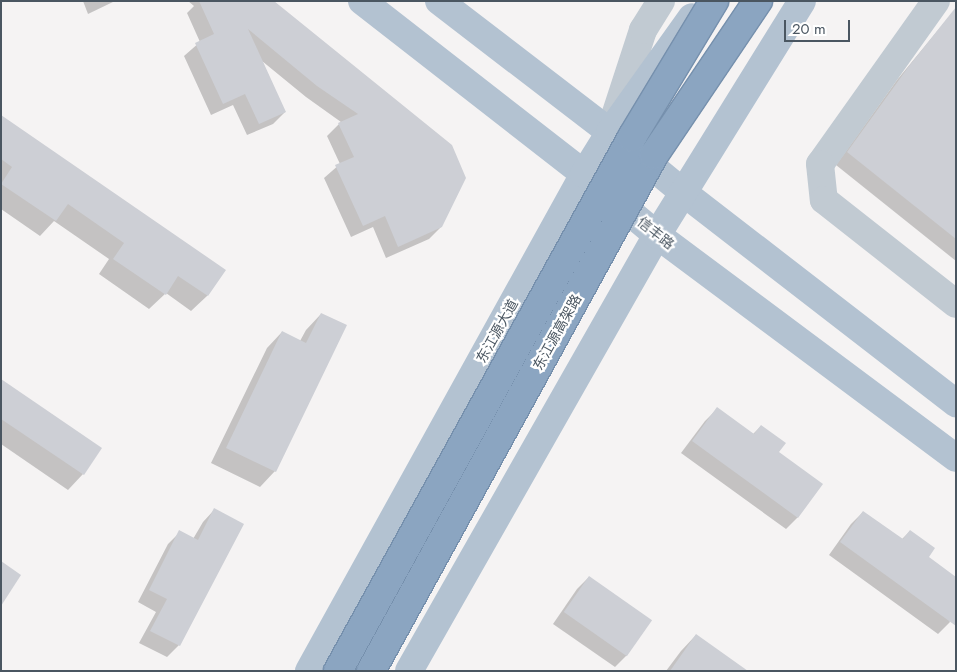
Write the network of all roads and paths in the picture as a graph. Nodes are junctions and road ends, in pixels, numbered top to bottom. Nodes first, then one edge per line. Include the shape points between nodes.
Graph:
1 (362, 1) edge
2 (439, 1) edge
3 (661, 1) edge
4 (703, 1) edge
5 (714, 1) edge
6 (758, 1) edge
7 (802, 1) edge
8 (936, 1) edge
9 (610, 132) junction
10 (584, 174) junction
11 (684, 193) junction
12 (657, 235) junction
13 (956, 304) edge
14 (956, 403) edge
15 (956, 458) edge
16 (309, 671) edge
17 (338, 671) edge
18 (371, 671) edge
19 (409, 671) edge

1 - 10 main road, 信丰路
2 - 9 main road
3 - 9 street via 643,30
4 - 9 main road, 东江源大道
5 - 17 highway, 东江源高架路, bridge via 632,137
6 - 18 highway, 东江源高架路, bridge via 654,155
7 - 11 main road
8 - 13 street via 820,164 824,200
9 - 10 main road, 东江源大道
9 - 11 main road
10 - 12 main road, 信丰路
10 - 16 main road, 东江源大道
11 - 12 main road
11 - 14 main road
12 - 15 main road, 信丰路
12 - 19 main road

